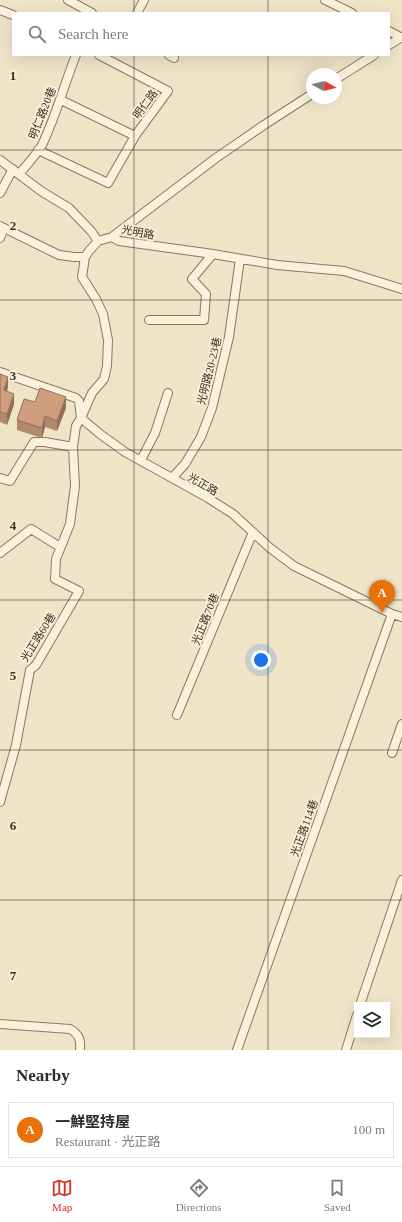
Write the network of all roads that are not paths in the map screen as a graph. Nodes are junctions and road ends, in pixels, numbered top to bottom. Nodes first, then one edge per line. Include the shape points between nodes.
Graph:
1 (68, 0) edge
2 (144, 0) edge
3 (325, 0) edge
4 (0, 10) edge
5 (90, 12) edge
6 (138, 12) edge
7 (350, 12) edge
8 (12, 15) edge
9 (390, 32) edge
10 (402, 38) edge
11 (390, 44) edge
12 (76, 56) edge
13 (101, 56) edge
14 (372, 56) edge
15 (342, 75) edge
16 (306, 98) edge
17 (61, 100) junction
18 (135, 136) junction
19 (38, 150) junction
20 (0, 160) edge
21 (16, 172) junction
22 (0, 193) edge
23 (2, 227) edge
24 (112, 237) junction
25 (0, 238) edge
26 (98, 241) junction
27 (213, 254) junction
28 (85, 257) junction
29 (240, 259) junction
30 (402, 289) edge
31 (149, 320) dead end
32 (0, 372) edge
33 (168, 393) dead end
34 (81, 418) junction
35 (73, 447) junction
36 (141, 460) junction
37 (0, 478) edge
38 (172, 478) junction
39 (253, 532) junction
40 (60, 547) junction
41 (0, 553) edge
42 (392, 614) junction
43 (402, 617) edge
44 (177, 715) dead end
45 (402, 724) edge
46 (392, 753) dead end
47 (0, 802) edge
48 (402, 880) edge
49 (361, 1002) edge
50 (0, 1024) edge
51 (354, 1025) edge
52 (80, 1050) edge
53 (236, 1050) edge
54 (346, 1050) edge

1 - 5 street
2 - 6 street
3 - 7 street
4 - 8 street
9 - 10 street
10 - 11 street
12 - 17 street, 明仁路20巷
13 - 18 street, 明仁路 via 168,91
14 - 15 street
16 - 24 street, 光明路 via 216,158
17 - 18 street
17 - 19 street, 明仁路20巷
18 - 19 street via 108,183
19 - 21 street, 明仁路20巷
20 - 21 street
21 - 22 street, 明仁路20巷
21 - 26 street via 24,180 69,208
23 - 25 street
23 - 28 street via 59,255
24 - 26 street
24 - 27 street, 光明路 via 119,241
26 - 28 street
27 - 29 street, 光明路
27 - 31 street via 192,279 206,294 204,320
28 - 34 street, 光正路60巷 via 82,277 103,314 108,340 108,359 104,378 92,393
29 - 30 street, 光明路 via 344,271
29 - 38 street, 光明路20-23巷 via 229,337 212,408 201,437 185,464
32 - 34 street via 76,398 79,401
33 - 36 street via 155,433
34 - 35 street, 光正路60巷 via 76,426
34 - 36 street, 光正路 via 125,452
35 - 37 street via 34,442 10,481
35 - 40 street, 光正路60巷 via 75,486 70,524
36 - 38 street, 光正路
38 - 39 street, 光正路 via 233,514
39 - 42 street, 光正路 via 270,548 300,569
39 - 44 street, 光正路70巷
40 - 41 street via 31,529
40 - 47 street, 光正路60巷 via 56,559 55,579 79,591 36,665 30,670 16,745
42 - 43 street, 光正路
42 - 53 street, 光正路114巷
45 - 46 street
48 - 49 street
50 - 52 street via 70,1029 80,1039
51 - 54 street

